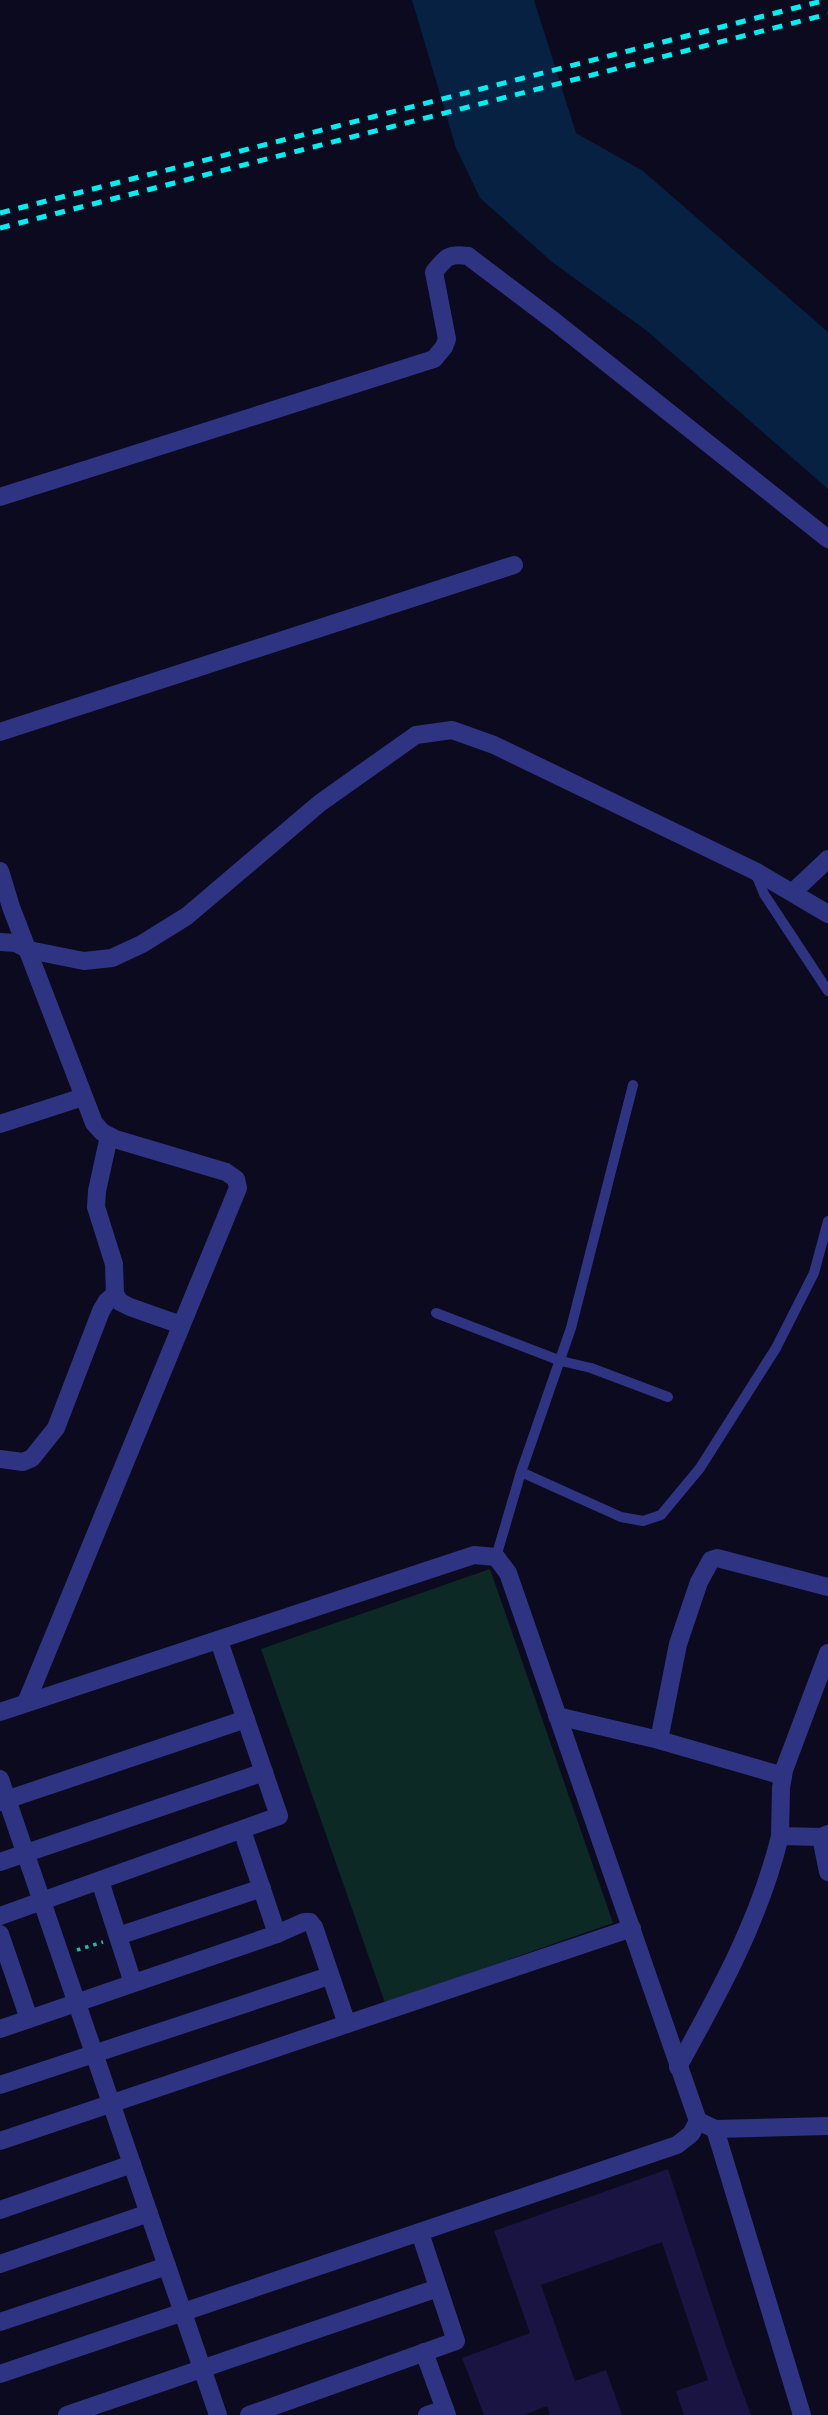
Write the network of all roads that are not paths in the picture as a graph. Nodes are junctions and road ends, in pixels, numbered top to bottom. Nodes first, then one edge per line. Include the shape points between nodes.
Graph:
1 (0, 497) edge
2 (828, 539) edge
3 (514, 565) dead end
4 (0, 732) edge
5 (828, 859) edge
6 (0, 871) edge
7 (754, 871) junction
8 (793, 892) junction
9 (828, 914) edge
10 (0, 942) edge
11 (29, 950) junction
12 (828, 991) edge
13 (633, 1085) dead end
14 (83, 1097) junction
15 (0, 1124) edge
16 (108, 1136) junction
17 (828, 1221) edge
18 (115, 1294) junction
19 (436, 1313) dead end
20 (181, 1325) junction
21 (561, 1361) junction
22 (668, 1397) dead end
23 (1, 1464) edge
24 (521, 1472) junction
25 (496, 1557) junction
26 (828, 1587) edge
27 (219, 1641) junction
28 (828, 1653) edge
29 (26, 1703) junction
30 (0, 1712) edge
31 (557, 1716) junction
32 (246, 1719) junction
33 (659, 1740) junction
34 (264, 1772) junction
35 (783, 1776) junction
36 (0, 1779) edge
37 (4, 1801) edge
38 (242, 1830) junction
39 (779, 1836) junction
40 (825, 1836) edge
41 (26, 1854) junction
42 (0, 1862) edge
43 (828, 1872) edge
44 (100, 1881) junction
45 (262, 1888) junction
46 (42, 1902) junction
47 (0, 1916) edge
48 (632, 1928) junction
49 (0, 1934) edge
50 (277, 1934) junction
51 (118, 1936) junction
52 (6, 1972) edge
53 (329, 1976) junction
54 (133, 1983) junction
55 (77, 2003) junction
56 (29, 2019) junction
57 (347, 2024) junction
58 (0, 2029) edge
59 (95, 2055) junction
60 (678, 2067) junction
61 (0, 2085) edge
62 (111, 2103) junction
63 (698, 2121) junction
64 (828, 2126) edge
65 (715, 2129) junction
66 (0, 2141) edge
67 (132, 2164) junction
68 (0, 2210) edge
69 (149, 2213) junction
70 (420, 2233) junction
71 (0, 2264) edge
72 (167, 2266) junction
73 (438, 2288) junction
74 (183, 2312) junction
75 (0, 2322) edge
76 (424, 2353) junction
77 (202, 2369) junction
78 (0, 2374) edge
79 (280, 2410) edge
80 (446, 2412) edge
81 (67, 2415) edge
82 (218, 2415) edge
83 (249, 2415) edge
84 (427, 2415) edge
85 (802, 2415) edge

1 - 2 street via 434,359 447,339 434,272 445,258 457,254 468,256 554,321
3 - 4 street
5 - 8 street
6 - 11 street
7 - 8 street
7 - 11 street via 494,745 452,730 416,735 320,803 187,916 142,944 112,958 85,961
7 - 12 lane via 764,894
8 - 9 street
10 - 11 street
11 - 14 street
13 - 21 lane
14 - 15 street
14 - 16 street via 94,1123
16 - 18 street via 96,1207 114,1264
16 - 20 street via 236,1178 238,1188
17 - 24 lane via 814,1273 776,1348 700,1468 660,1515 643,1521 621,1517
18 - 20 street via 130,1307
18 - 23 street via 101,1311 56,1428 32,1458
19 - 21 lane
20 - 29 street
21 - 22 lane
21 - 24 lane
24 - 25 lane
25 - 27 street via 474,1555
25 - 31 street via 508,1573
26 - 33 street via 711,1560 678,1644
27 - 29 street
27 - 32 street
28 - 35 street
29 - 30 street
31 - 33 street
31 - 48 street
32 - 34 street
32 - 37 street
33 - 35 street
34 - 38 street via 279,1816
34 - 41 street
35 - 39 street
36 - 37 street
37 - 41 street
38 - 44 street
38 - 45 street
39 - 40 street
39 - 60 street via 771,1875 730,1971
40 - 43 street
41 - 42 street
41 - 46 street
44 - 46 street
44 - 51 street
45 - 50 street
45 - 51 street
46 - 47 street
46 - 55 street
48 - 57 street
48 - 60 street
49 - 52 street
50 - 53 street via 310,1922
50 - 54 street
51 - 54 street
52 - 56 street
53 - 57 street
53 - 59 street
54 - 55 street
55 - 56 street
55 - 59 street
56 - 58 street
57 - 62 street
59 - 61 street
59 - 62 street
60 - 63 street
62 - 66 street
62 - 67 street
63 - 65 street
63 - 70 street via 677,2145
64 - 65 street
65 - 85 street
67 - 68 street
67 - 69 street
69 - 71 street
69 - 72 street
70 - 73 street
70 - 74 street
72 - 74 street
72 - 75 street
73 - 76 street via 456,2341
73 - 77 street
74 - 77 street
74 - 78 street
76 - 79 street
76 - 80 street
77 - 81 street
77 - 82 street
79 - 83 street
80 - 84 street

